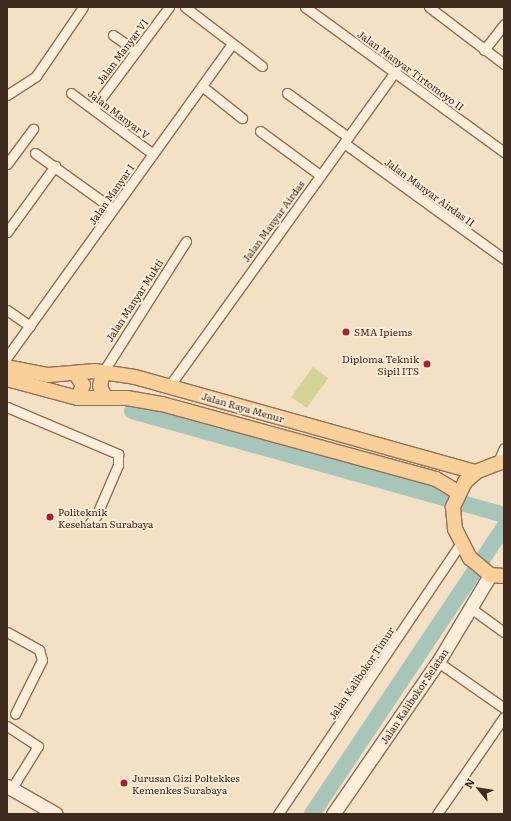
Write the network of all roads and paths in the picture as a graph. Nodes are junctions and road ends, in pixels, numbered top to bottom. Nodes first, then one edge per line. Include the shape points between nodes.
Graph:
1 (83, 7) edge
2 (170, 7) edge
3 (185, 7) edge
4 (305, 7) edge
5 (433, 8) edge
6 (504, 24) edge
7 (113, 35) dead end
8 (232, 44) junction
9 (484, 50) junction
10 (136, 51) junction
11 (504, 64) edge
12 (262, 66) dead end
13 (396, 71) junction
14 (203, 88) junction
15 (71, 93) dead end
16 (287, 94) dead end
17 (7, 95) edge
18 (93, 109) junction
19 (242, 118) dead end
20 (33, 129) dead end
21 (260, 131) dead end
22 (346, 140) junction
23 (504, 152) edge
24 (36, 153) dead end
25 (153, 154) junction
26 (7, 164) edge
27 (55, 166) junction
28 (320, 175) junction
29 (114, 209) junction
30 (7, 232) edge
31 (186, 241) dead end
32 (504, 259) edge
33 (7, 310) edge
34 (30, 326) junction
35 (7, 357) edge
36 (7, 367) edge
37 (103, 372) junction
38 (75, 374) junction
39 (7, 380) edge
40 (170, 385) junction
41 (78, 398) junction
42 (105, 398) junction
43 (7, 407) edge
44 (249, 409) junction
45 (265, 413) junction
46 (245, 427) junction
47 (260, 431) junction
48 (504, 448) edge
49 (501, 462) edge
50 (476, 472) junction
51 (456, 499) junction
52 (90, 523) dead end
53 (461, 543) junction
54 (494, 574) edge
55 (472, 609) junction
56 (7, 632) edge
57 (504, 632) edge
58 (438, 662) junction
59 (504, 708) edge
60 (15, 714) dead end
61 (504, 717) edge
62 (7, 726) edge
63 (9, 787) edge
64 (38, 810) edge
65 (56, 814) edge
66 (278, 814) edge
67 (333, 814) edge
68 (438, 814) edge

1 - 17 street via 36,76
2 - 10 street, Jalan Manyar VI
3 - 8 street
4 - 13 street, Jalan Manyar Tirtomoyo II
5 - 9 street
6 - 9 street
7 - 10 street
8 - 12 street
8 - 14 street, Jalan Manyar I
9 - 11 street
10 - 18 street, Jalan Manyar VI
13 - 22 street, Jalan Manyar Airdas
13 - 23 street, Jalan Manyar Tirtomoyo II
14 - 19 street
14 - 25 street, Jalan Manyar I
15 - 18 street, Jalan Manyar V
16 - 22 street, Jalan Manyar Airdas II
18 - 25 street, Jalan Manyar V
20 - 26 street
21 - 28 street
22 - 28 street, Jalan Manyar Airdas
22 - 32 street, Jalan Manyar Airdas II
24 - 27 street
25 - 29 street, Jalan Manyar I
27 - 29 street
27 - 30 street
28 - 40 street, Jalan Manyar Airdas
29 - 34 street, Jalan Manyar I
31 - 37 street, Jalan Manyar Mukti
33 - 34 street
34 - 35 street, Jalan Manyar I
36 - 38 main road, Jalan Raya Menur via 41,375
37 - 38 main road, Jalan Raya Menur
37 - 40 main road, Jalan Raya Menur
37 - 42 main road via 100,386
38 - 41 main road via 83,385
39 - 41 main road, Jalan Raya Menur
40 - 44 main road, Jalan Raya Menur
41 - 42 main road, Jalan Raya Menur
42 - 46 main road, Jalan Raya Menur via 146,401
43 - 52 street via 118,454 119,463 111,484
44 - 45 main road, Jalan Raya Menur
44 - 46 main road
45 - 47 main road
45 - 50 main road, Jalan Raya Menur
46 - 47 main road, Jalan Raya Menur
47 - 51 main road, Jalan Raya Menur via 436,479
48 - 49 street
49 - 50 main road
50 - 51 main road
51 - 53 main road via 455,529
53 - 54 main road via 470,558
53 - 66 street, Jalan Kalibokor Timur
54 - 55 street, Jalan Kalibokor Selatan
55 - 57 street
55 - 58 street, Jalan Kalibokor Selatan
56 - 60 street via 41,652 40,668
58 - 59 street
58 - 67 street, Jalan Kalibokor Selatan
61 - 68 street
62 - 63 street via 38,746
63 - 64 street
64 - 65 street

